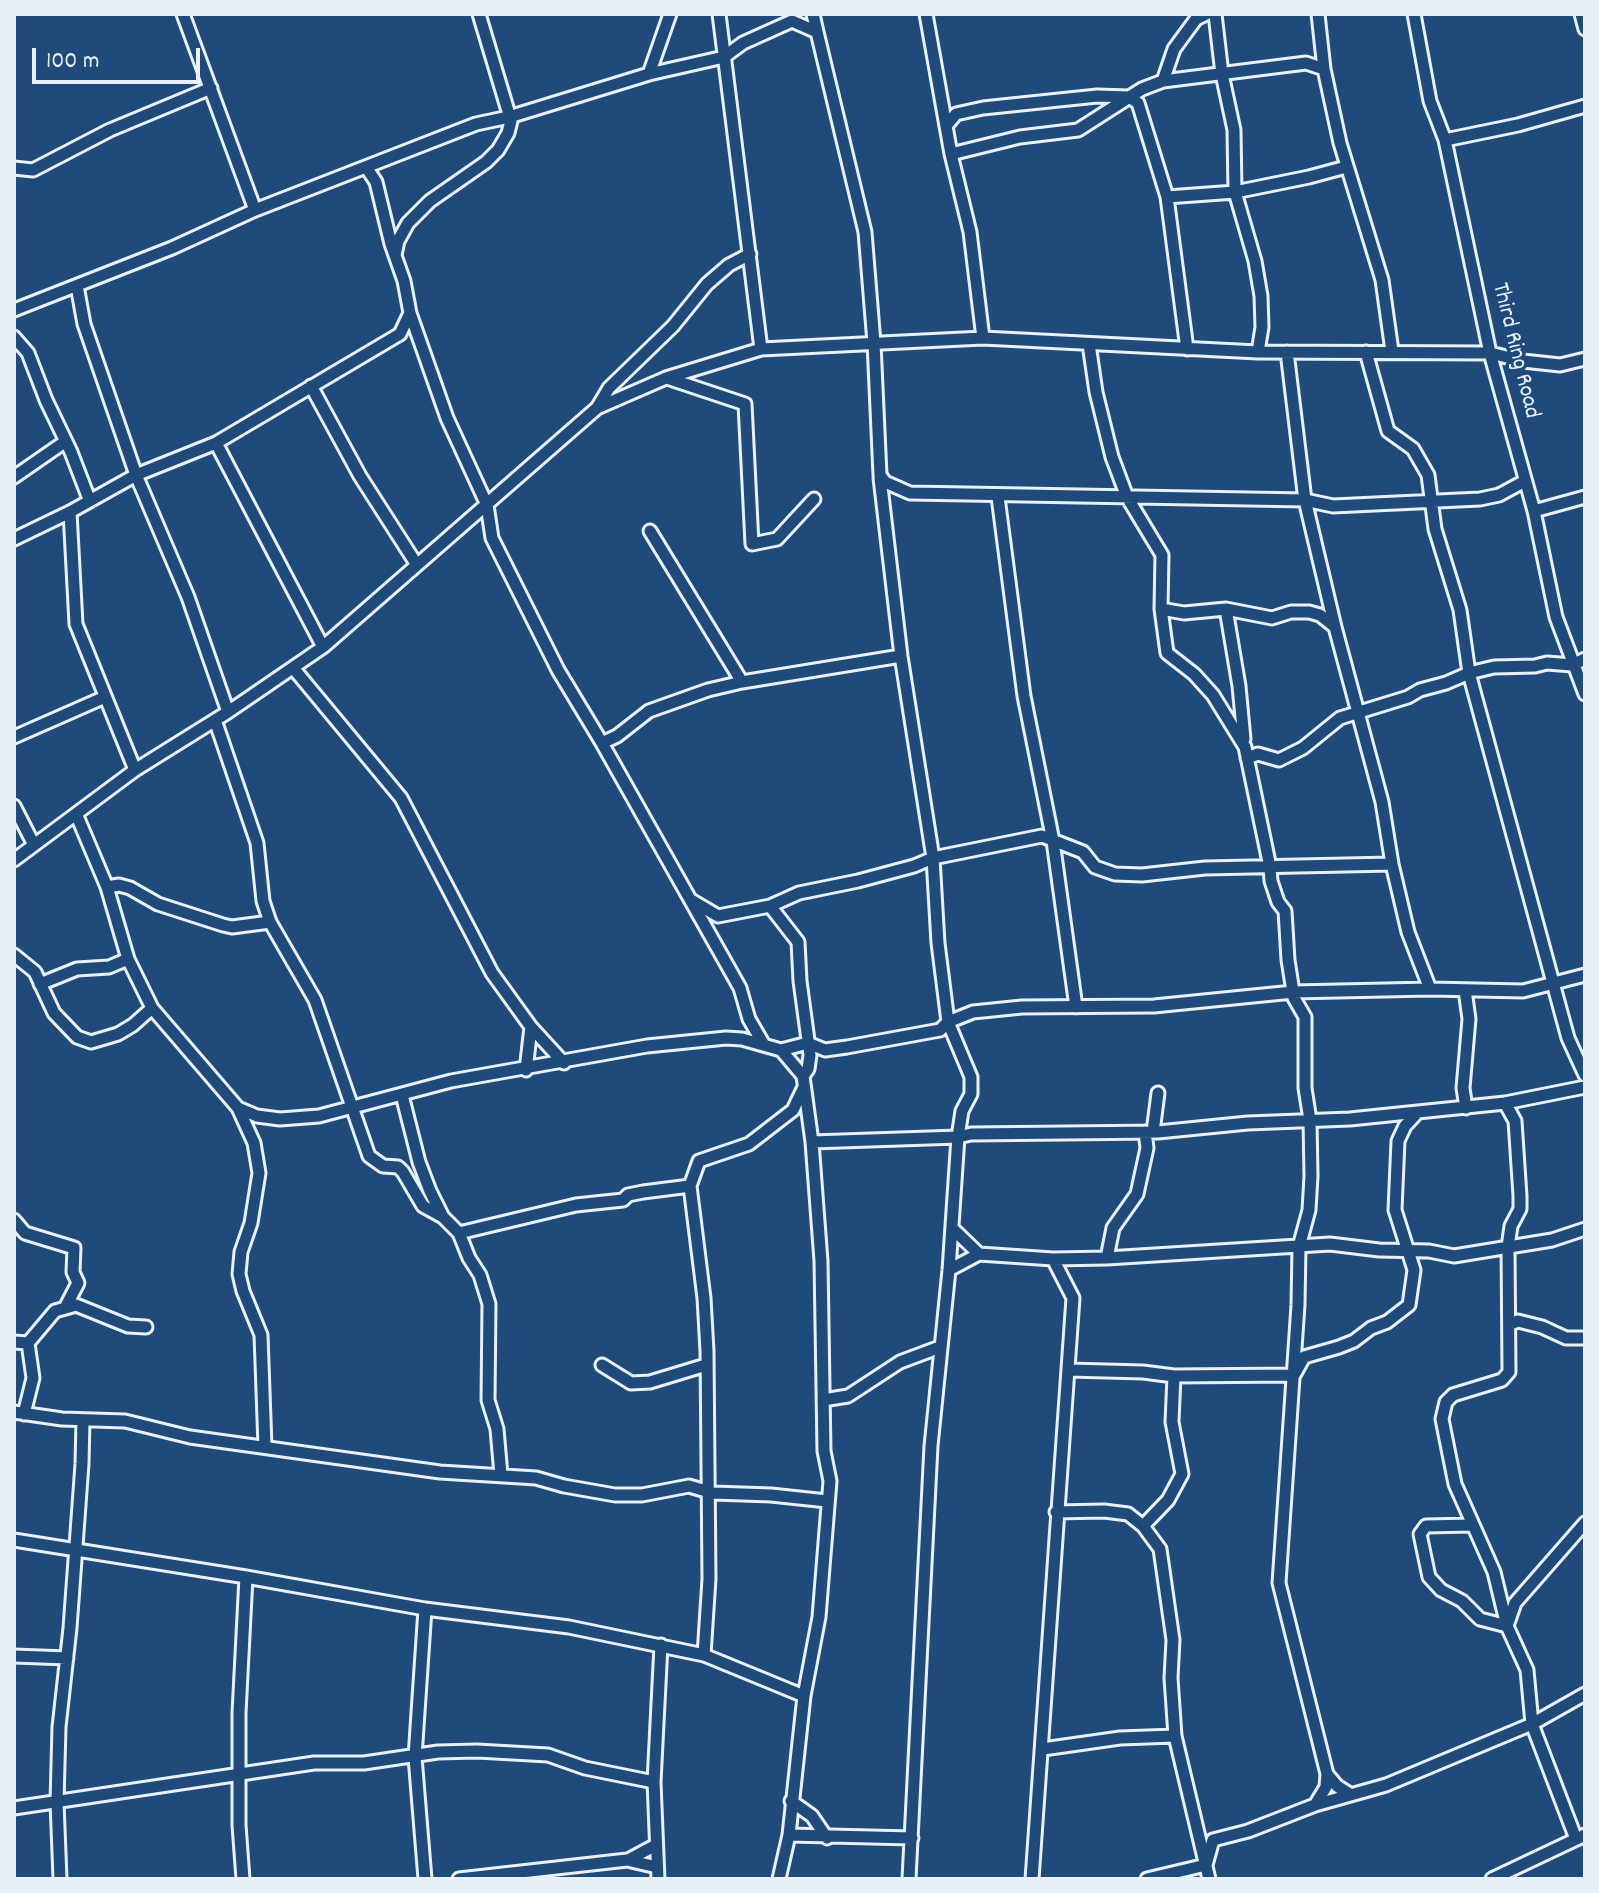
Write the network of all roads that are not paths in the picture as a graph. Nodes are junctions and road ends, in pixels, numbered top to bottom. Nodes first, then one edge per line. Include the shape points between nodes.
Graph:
1 (183, 14) edge
2 (479, 14) edge
3 (670, 14) edge
4 (719, 14) edge
5 (813, 14) edge
6 (926, 14) edge
7 (1206, 14) edge
8 (1215, 14) edge
9 (1318, 14) edge
10 (1581, 14) edge
11 (1416, 15) edge
12 (1585, 29) edge
13 (817, 32) junction
14 (1322, 45) junction
15 (724, 57) junction
16 (1306, 63) junction
17 (1324, 69) junction
18 (649, 74) junction
19 (1222, 74) junction
20 (1163, 81) junction
21 (211, 88) junction
22 (1129, 97) junction
23 (1585, 106) edge
24 (509, 117) junction
25 (946, 126) junction
26 (1445, 140) junction
27 (951, 154) junction
28 (366, 167) junction
29 (1346, 167) junction
30 (14, 168) edge
31 (1235, 192) junction
32 (1167, 197) junction
33 (255, 210) junction
34 (750, 254) junction
35 (395, 255) junction
36 (75, 287) junction
37 (14, 310) edge
38 (410, 313) junction
39 (14, 337) edge
40 (983, 338) junction
41 (874, 343) junction
42 (1089, 344) junction
43 (761, 349) junction
44 (1187, 349) junction
45 (1392, 351) junction
46 (1258, 352) junction
47 (1287, 352) junction
48 (1366, 352) junction
49 (1490, 353) junction
50 (1585, 359) edge
51 (666, 378) junction
52 (311, 386) junction
53 (597, 408) junction
54 (66, 441) junction
55 (216, 443) junction
56 (136, 475) junction
57 (880, 475) junction
58 (14, 477) edge
59 (1525, 481) junction
60 (998, 497) junction
61 (1127, 497) junction
62 (1585, 497) edge
63 (89, 499) junction
64 (814, 499) dead end
65 (1305, 500) junction
66 (1433, 502) junction
67 (487, 505) junction
68 (1534, 511) junction
69 (70, 512) junction
70 (650, 531) dead end
71 (14, 539) edge
72 (417, 565) junction
73 (1161, 609) junction
74 (1226, 609) junction
75 (1335, 627) junction
76 (323, 647) junction
77 (901, 656) junction
78 (1585, 659) edge
79 (1572, 665) junction
80 (294, 669) junction
81 (1469, 673) junction
82 (742, 682) junction
83 (1585, 694) edge
84 (105, 697) junction
85 (228, 712) junction
86 (1359, 712) junction
87 (215, 720) junction
88 (14, 737) edge
89 (602, 743) junction
90 (1246, 752) junction
91 (135, 770) junction
92 (14, 806) edge
93 (77, 816) junction
94 (1053, 841) junction
95 (34, 845) junction
96 (933, 858) junction
97 (14, 860) edge
98 (1392, 864) junction
99 (1270, 867) junction
100 (107, 887) junction
101 (691, 900) junction
102 (770, 906) junction
103 (718, 916) junction
104 (270, 922) junction
105 (711, 936) junction
106 (14, 955) edge
107 (128, 959) junction
108 (1585, 975) edge
109 (1555, 982) junction
110 (40, 984) junction
111 (1430, 989) junction
112 (1465, 990) junction
113 (1293, 992) junction
114 (1076, 1007) junction
115 (152, 1008) junction
116 (948, 1022) junction
117 (531, 1027) junction
118 (808, 1043) junction
119 (764, 1045) junction
120 (781, 1050) junction
121 (564, 1063) junction
122 (526, 1070) junction
123 (1585, 1075) edge
124 (804, 1082) junction
125 (1585, 1087) edge
126 (1158, 1093) dead end
127 (402, 1095) junction
128 (1505, 1103) junction
129 (238, 1108) junction
130 (354, 1108) junction
131 (1466, 1108) junction
132 (1417, 1113) junction
133 (1310, 1120) junction
134 (1149, 1132) junction
135 (958, 1137) junction
136 (812, 1142) junction
137 (690, 1186) junction
138 (443, 1217) junction
139 (14, 1220) edge
140 (952, 1228) junction
141 (1585, 1229) edge
142 (459, 1233) junction
143 (1299, 1247) junction
144 (1508, 1247) junction
145 (1407, 1250) junction
146 (979, 1254) junction
147 (1107, 1258) junction
148 (1053, 1259) junction
149 (949, 1270) junction
150 (65, 1308) junction
151 (1510, 1324) junction
152 (146, 1327) dead end
153 (1585, 1338) edge
154 (14, 1342) edge
155 (28, 1343) junction
156 (940, 1347) junction
157 (602, 1365) dead end
158 (706, 1365) junction
159 (1069, 1370) junction
160 (1294, 1375) junction
161 (1174, 1376) junction
162 (823, 1400) junction
163 (19, 1413) edge
164 (83, 1420) junction
165 (265, 1447) junction
166 (501, 1475) junction
167 (708, 1492) junction
168 (827, 1501) junction
169 (1056, 1512) junction
170 (1585, 1523) edge
171 (1472, 1525) junction
172 (1143, 1526) junction
173 (14, 1540) edge
174 (76, 1549) junction
175 (246, 1577) junction
176 (425, 1609) junction
177 (1507, 1626) junction
178 (661, 1645) junction
179 (704, 1655) junction
180 (14, 1656) edge
181 (67, 1658) junction
182 (1585, 1694) edge
183 (804, 1696) junction
184 (1532, 1724) junction
185 (1175, 1736) junction
186 (1043, 1749) junction
187 (415, 1757) junction
188 (1327, 1774) junction
189 (239, 1775) junction
190 (654, 1782) junction
191 (1351, 1795) junction
192 (791, 1801) junction
193 (57, 1802) junction
194 (1315, 1805) junction
195 (14, 1808) edge
196 (789, 1835) junction
197 (1580, 1837) edge
198 (827, 1838) junction
199 (912, 1838) junction
200 (656, 1845) junction
201 (627, 1860) junction
202 (1206, 1865) junction
203 (658, 1873) edge
204 (60, 1879) edge
205 (243, 1879) edge
206 (425, 1879) edge
207 (459, 1879) edge
208 (779, 1879) edge
209 (909, 1879) edge
210 (1032, 1879) edge
211 (1147, 1879) edge
212 (1209, 1879) edge
213 (1492, 1879) edge

1 - 21 street
2 - 24 street
3 - 18 street
4 - 15 street
5 - 13 street
6 - 25 street
7 - 20 street via 1196,19 1174,49
8 - 19 street
9 - 14 street
10 - 12 street
11 - 26 street, Third Ring Road via 1430,101
13 - 15 street via 792,21
13 - 41 street via 865,232
14 - 16 street
14 - 17 street
15 - 18 street
15 - 34 street
16 - 17 street
16 - 19 street
17 - 29 street
18 - 24 street
19 - 20 street
19 - 31 street via 1234,130
20 - 22 street
21 - 30 street via 110,130 33,170
21 - 33 street
22 - 25 street via 983,108 956,114
22 - 27 street via 1078,130
22 - 32 street via 1138,103
23 - 26 street
24 - 28 street via 476,124
24 - 35 street via 508,133 498,150 408,223
25 - 27 street
26 - 49 street, Third Ring Road
27 - 40 street via 970,232
28 - 33 street
28 - 35 street via 376,182
29 - 31 street
29 - 45 street via 1382,280
31 - 32 street
31 - 46 street via 1261,296
32 - 44 street
33 - 36 street
34 - 43 street
34 - 53 street via 707,284 673,326 609,388
35 - 38 street
36 - 37 street
36 - 56 street
38 - 52 street via 400,334
38 - 67 street via 447,418
39 - 54 street via 28,353
40 - 41 street
40 - 42 street
41 - 43 street
41 - 57 street
42 - 44 street
42 - 61 street via 1112,457
43 - 51 street
44 - 46 street
45 - 48 street
45 - 49 street
46 - 47 street
47 - 48 street
47 - 65 street
48 - 66 street via 1388,431 1413,449 1428,475
49 - 50 street via 1560,365
49 - 59 street, Third Ring Road
51 - 53 street
51 - 64 street via 745,404 752,544 777,539
52 - 55 street
52 - 72 street
53 - 67 street
54 - 58 street
54 - 63 street
55 - 56 street
55 - 76 street
56 - 63 street
56 - 85 street via 188,597
57 - 60 street via 910,493
57 - 77 street
59 - 66 street via 1499,495
59 - 68 street, Third Ring Road
60 - 61 street
60 - 94 street via 1024,696
61 - 65 street
61 - 73 street via 1162,555
62 - 68 street
63 - 69 street
65 - 66 street via 1333,506
65 - 75 street
66 - 81 street via 1435,529 1460,610
67 - 72 street
67 - 89 street via 492,538 558,670
68 - 79 street, Third Ring Road via 1556,617
69 - 71 street
69 - 84 street via 76,624
70 - 82 street
72 - 76 street
73 - 74 street
73 - 90 street via 1167,653 1213,695
74 - 75 street via 1272,618 1309,612
74 - 90 street
75 - 86 street
76 - 80 street
77 - 82 street
77 - 96 street
78 - 79 street
79 - 81 street via 1494,667
79 - 83 street, Third Ring Road
80 - 85 street
80 - 117 street via 401,798 492,973
81 - 86 street
81 - 109 street
82 - 89 street via 649,711
84 - 88 street
84 - 91 street
85 - 87 street
86 - 90 street via 1340,718 1279,760
86 - 98 street
87 - 91 street
87 - 104 street via 257,843
89 - 101 street
90 - 99 street
91 - 93 street
92 - 95 street
93 - 95 street
93 - 100 street
94 - 96 street via 1042,836
94 - 99 street via 1083,852 1095,867 1115,874
94 - 114 street
95 - 97 street
96 - 102 street via 799,893
96 - 116 street
98 - 99 street
98 - 111 street via 1408,932
99 - 113 street via 1285,911
100 - 104 street via 130,888 158,904 232,927
100 - 107 street
101 - 103 street
101 - 105 street
102 - 103 street
102 - 118 street via 798,942
103 - 105 street
104 - 130 street via 315,1000
105 - 119 street
106 - 110 street via 35,972
107 - 110 street via 109,967 77,969
107 - 115 street
108 - 109 street
109 - 112 street via 1523,991
109 - 123 street via 1568,1038
110 - 115 street via 54,1013 77,1037 91,1042 118,1034
111 - 112 street
111 - 113 street
112 - 131 street
113 - 114 street via 1154,1006
113 - 133 street via 1305,1017
114 - 116 street via 973,1012
115 - 129 street
116 - 118 street via 940,1030 847,1047 825,1050
116 - 135 street via 971,1077
117 - 121 street
117 - 122 street
118 - 120 street
118 - 124 street
119 - 120 street
119 - 121 street via 726,1038 647,1046
120 - 124 street
121 - 122 street
122 - 127 street via 451,1081
124 - 136 street
124 - 137 street via 793,1110 749,1144 699,1161
125 - 128 street
126 - 134 street
127 - 130 street
127 - 138 street via 419,1162
128 - 131 street
128 - 144 street via 1515,1121 1520,1196
129 - 130 street via 280,1119
129 - 165 street via 254,1143 259,1173 239,1274 261,1335
130 - 138 street via 369,1156 383,1166 398,1167 423,1206
131 - 132 street
132 - 133 street
132 - 145 street via 1398,1141 1395,1210
133 - 134 street
133 - 143 street via 1309,1210
134 - 135 street
134 - 147 street via 1137,1194 1113,1228
135 - 136 street
135 - 140 street
136 - 162 street
137 - 142 street via 576,1205
137 - 158 street
138 - 142 street
139 - 150 street via 25,1233 74,1248 78,1283
140 - 146 street
140 - 149 street
141 - 144 street
142 - 166 street via 489,1304 488,1400
143 - 145 street
143 - 147 street
143 - 160 street
144 - 145 street via 1454,1256
144 - 151 street
145 - 160 street via 1414,1270 1409,1305 1354,1341 1304,1357
146 - 148 street
146 - 149 street
147 - 148 street
148 - 159 street via 1073,1298
149 - 156 street
150 - 152 street via 76,1305 128,1326
150 - 155 street via 55,1311
151 - 153 street via 1518,1321 1566,1338
151 - 171 street via 1506,1377 1453,1395 1443,1410 1455,1484
154 - 155 street
155 - 163 street via 33,1378
156 - 162 street via 900,1362 848,1396
156 - 199 street
157 - 158 street via 631,1383
158 - 167 street
159 - 161 street
159 - 169 street
160 - 161 street
160 - 188 street via 1279,1583
161 - 172 street via 1172,1422 1182,1474 1168,1500
162 - 168 street
163 - 164 street
164 - 165 street via 125,1421 181,1436
164 - 174 street
165 - 166 street
166 - 167 street via 615,1495 689,1486
167 - 168 street
167 - 179 street
168 - 183 street via 819,1617
169 - 172 street via 1128,1514
169 - 186 street
170 - 177 street via 1515,1603
171 - 177 street via 1494,1572
171 - 177 street via 1426,1526 1420,1534 1429,1577 1480,1619
172 - 185 street via 1160,1549 1173,1640
173 - 174 street
174 - 175 street
174 - 181 street
175 - 176 street
175 - 189 street
176 - 178 street
176 - 187 street
177 - 184 street via 1527,1670
178 - 179 street
178 - 190 street
179 - 183 street
180 - 181 street
181 - 193 street
182 - 184 street
183 - 192 street
184 - 191 street
184 - 197 street
185 - 186 street
185 - 202 street
186 - 210 street
187 - 189 street via 314,1763
187 - 190 street via 477,1751 548,1755
187 - 206 street
188 - 191 street
188 - 194 street
189 - 193 street
189 - 205 street
190 - 200 street
191 - 194 street
192 - 196 street
192 - 198 street via 812,1816
193 - 195 street
193 - 204 street
194 - 202 street via 1213,1840
196 - 198 street
196 - 208 street
197 - 213 street
198 - 199 street
199 - 209 street
200 - 201 street
200 - 203 street
201 - 203 street
201 - 207 street
202 - 211 street
202 - 212 street

